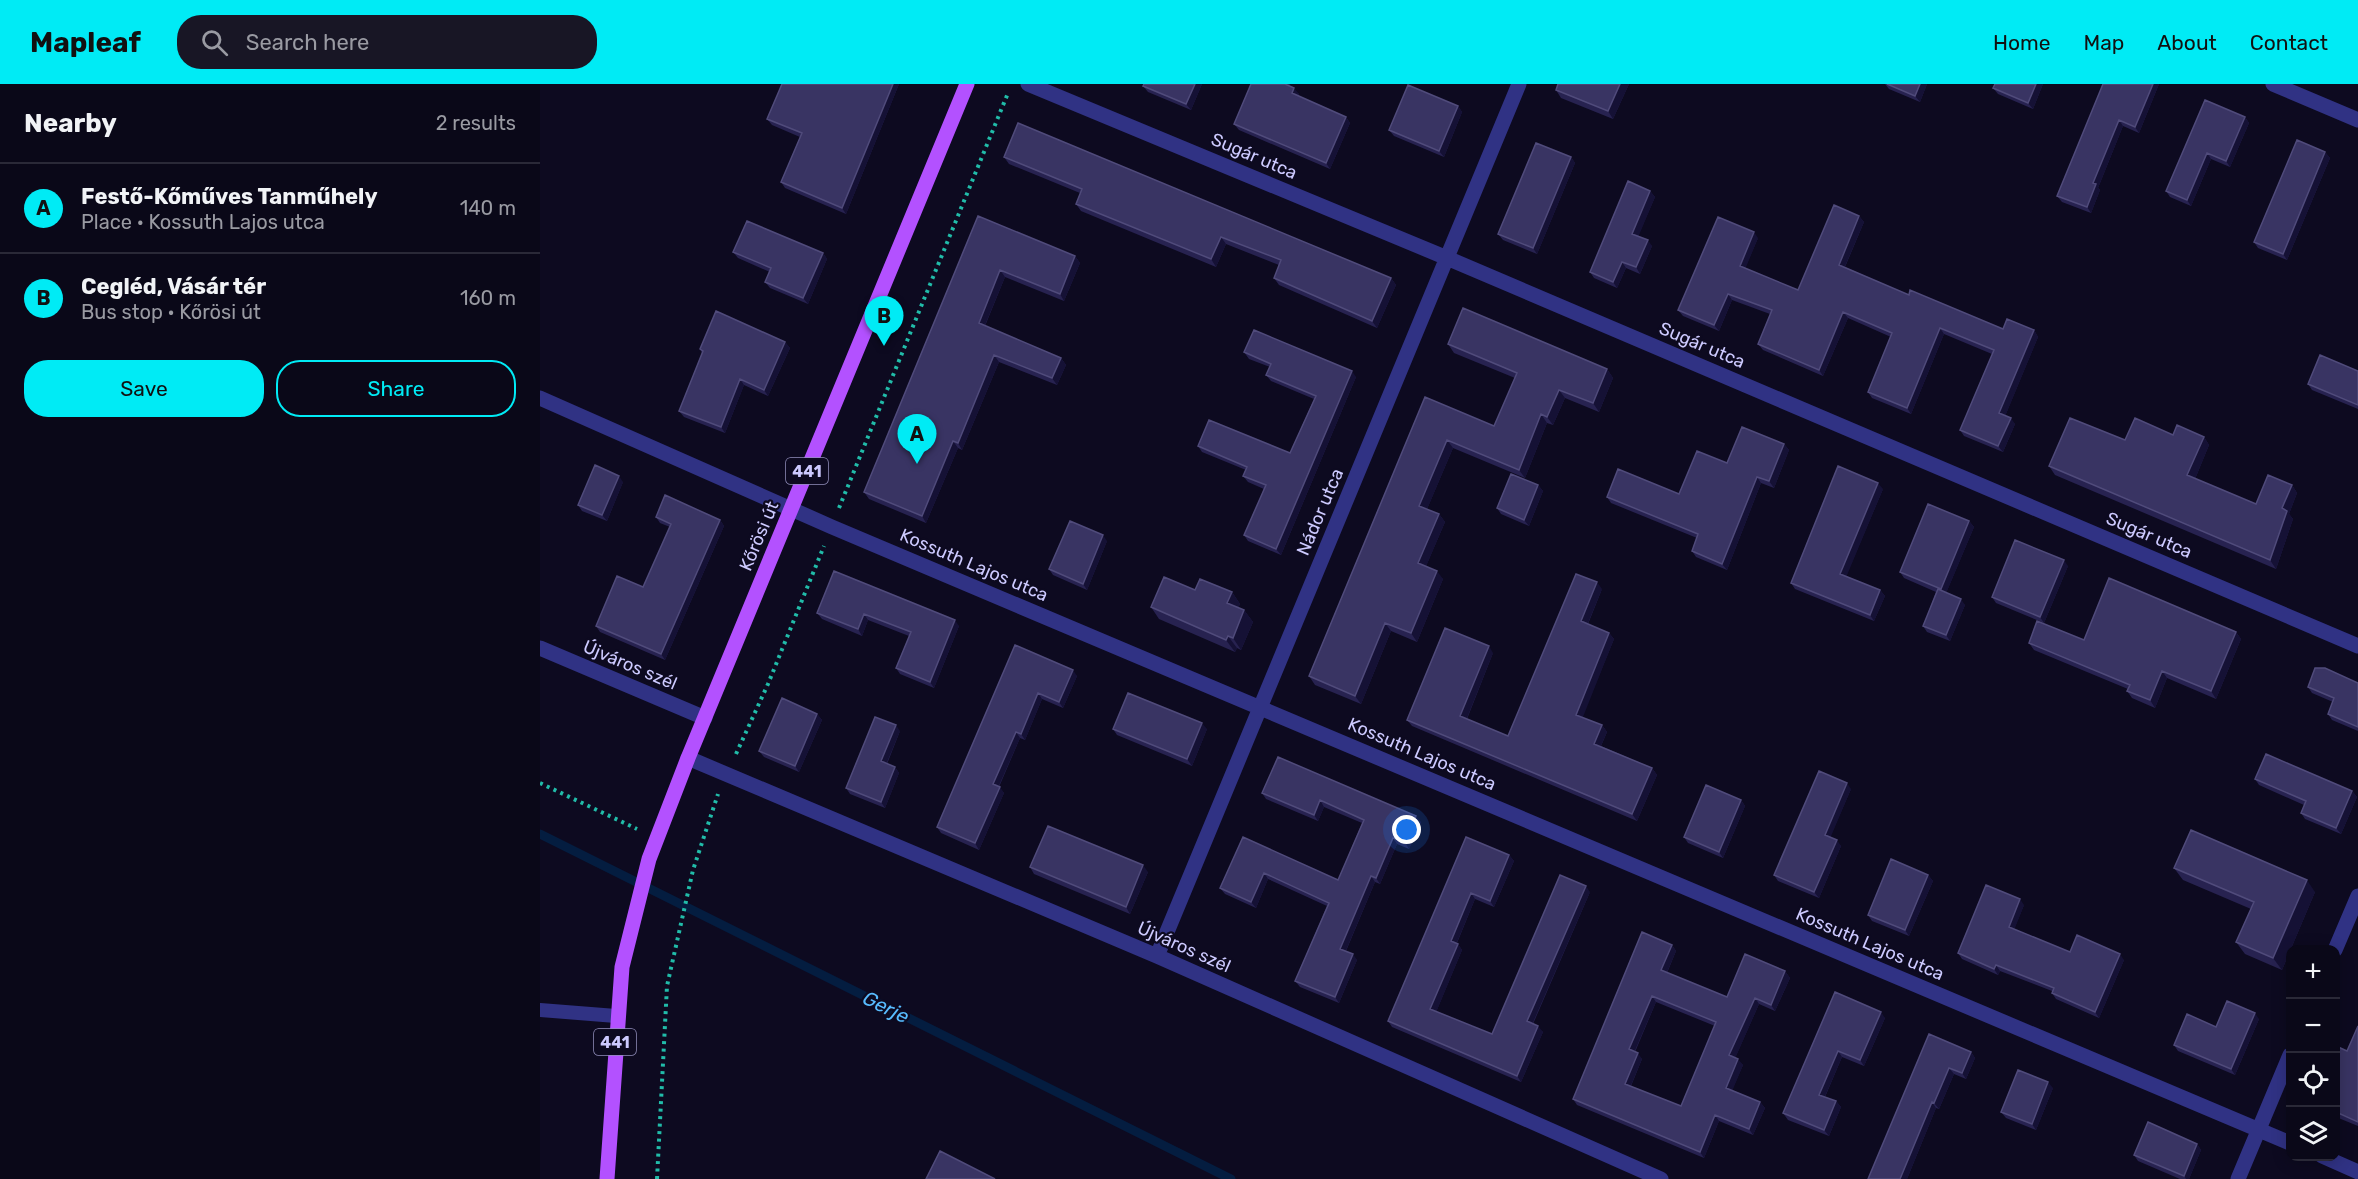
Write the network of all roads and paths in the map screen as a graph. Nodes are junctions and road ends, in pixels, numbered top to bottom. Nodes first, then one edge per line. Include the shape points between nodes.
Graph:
1 (967, 84) edge
2 (1012, 84) edge
3 (1028, 84) edge
4 (1519, 84) edge
5 (2273, 84) edge
6 (2358, 120) edge
7 (1447, 258) junction
8 (540, 398) edge
9 (791, 510) junction
10 (832, 527) junction
11 (2358, 646) edge
12 (540, 648) edge
13 (1260, 706) junction
14 (705, 718) junction
15 (688, 758) junction
16 (727, 774) junction
17 (540, 783) edge
18 (656, 838) junction
19 (2358, 896) edge
20 (2337, 945) edge
21 (1157, 956) junction
22 (540, 1010) edge
23 (616, 1016) junction
24 (2286, 1065) edge
25 (2259, 1130) junction
26 (2286, 1141) edge
27 (2333, 1161) edge
28 (2358, 1172) edge
29 (607, 1179) edge
30 (657, 1179) edge
31 (1661, 1179) edge
32 (2238, 1179) edge

1 - 9 main road, Kőrösi út / 441
2 - 10 path
3 - 7 street, Sugár utca
4 - 7 street, Nádor utca
5 - 6 street
7 - 11 street, Sugár utca
7 - 13 street, Nádor utca
8 - 9 street, Kossuth Lajos utca
9 - 10 street, Kossuth Lajos utca
9 - 14 main road, Kőrösi út / 441
10 - 13 street, Kossuth Lajos utca
10 - 16 path
12 - 14 street, Újváros szél
13 - 21 street, Nádor utca
13 - 25 street, Kossuth Lajos utca
14 - 15 main road, Kőrösi út / 441
15 - 16 street, Újváros szél
15 - 18 main road, Kőrösi út / 441
16 - 21 street, Újváros szél
16 - 30 path via 693,870 667,986
17 - 18 path
18 - 23 main road, Kőrösi út / 441 via 622,967
19 - 20 street
21 - 31 street, Újváros szél
22 - 23 lane
23 - 29 main road, 441
24 - 25 street
25 - 26 street, Kossuth Lajos utca
25 - 32 street
27 - 28 street

